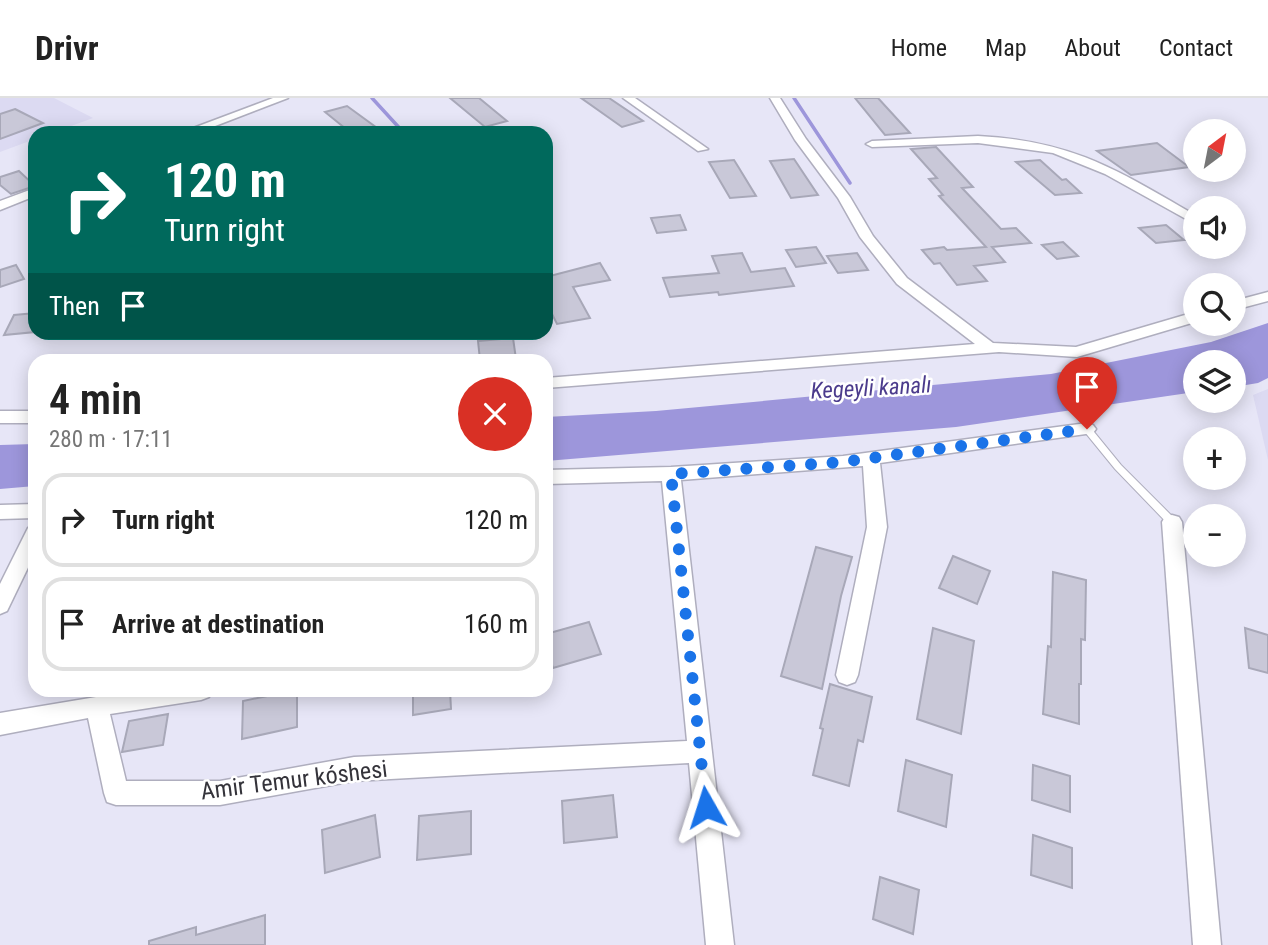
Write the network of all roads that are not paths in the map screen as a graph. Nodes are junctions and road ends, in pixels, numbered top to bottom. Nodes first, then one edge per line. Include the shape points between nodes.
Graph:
1 (283, 98) edge
2 (628, 98) edge
3 (775, 98) edge
4 (205, 126) edge
5 (872, 144) dead end
6 (702, 149) dead end
7 (28, 195) edge
8 (0, 206) edge
9 (1183, 214) edge
10 (1268, 296) edge
11 (1246, 302) edge
12 (1183, 321) edge
13 (991, 349) junction
14 (553, 382) edge
15 (28, 416) edge
16 (0, 417) edge
17 (1087, 429) joint
18 (871, 458) junction
19 (671, 474) junction
20 (553, 477) edge
21 (28, 510) edge
22 (0, 512) edge
23 (1172, 522) joint
24 (28, 547) edge
25 (0, 605) edge
26 (847, 675) dead end
27 (156, 697) edge
28 (97, 706) junction
29 (0, 724) edge
30 (701, 751) junction
31 (720, 945) edge
32 (1206, 945) edge

1 - 4 street
2 - 6 street
3 - 13 street via 867,237 902,281
5 - 9 street via 964,139 1039,146 1082,159
7 - 8 street
10 - 11 street
12 - 13 street via 1077,352
13 - 14 street
15 - 16 street
17 - 18 street
17 - 23 lane
18 - 19 street
18 - 26 street via 877,527
19 - 20 street
19 - 30 street
21 - 22 street
23 - 32 street
24 - 25 street
27 - 28 street
28 - 29 street
28 - 30 street, Amir Temur kóshesi via 116,793 220,793 354,769
30 - 31 street

